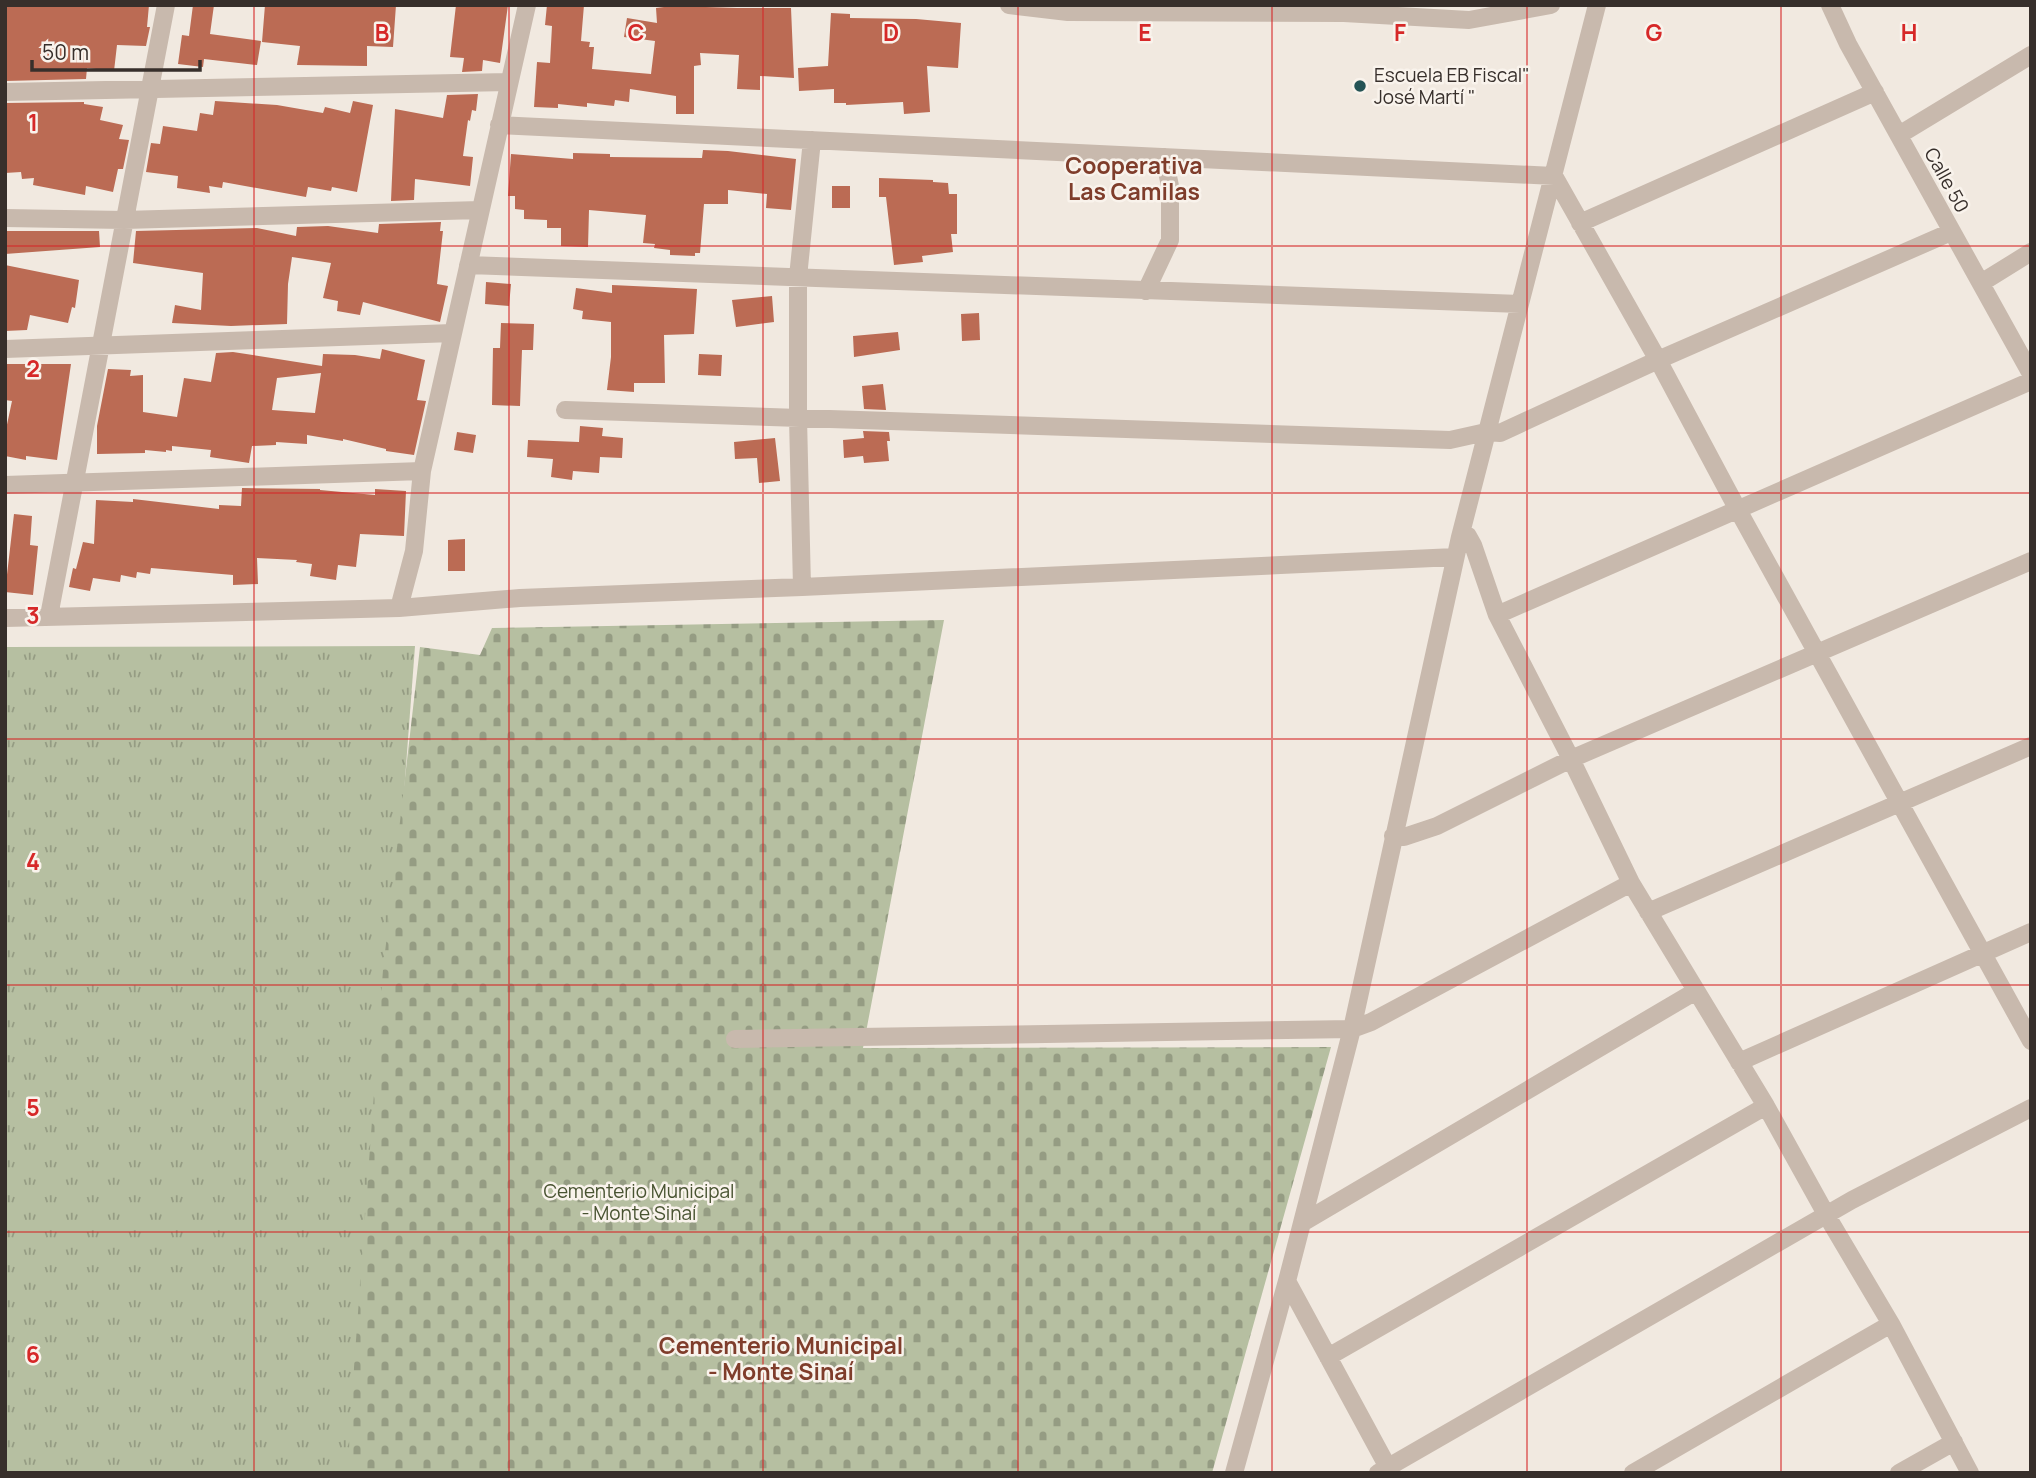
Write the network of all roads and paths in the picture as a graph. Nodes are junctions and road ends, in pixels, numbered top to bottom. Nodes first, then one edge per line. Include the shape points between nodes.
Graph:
1 (166, 5) edge
2 (527, 5) edge
3 (1009, 5) edge
4 (1551, 5) edge
5 (1597, 5) edge
6 (1830, 5) edge
7 (2031, 55) edge
8 (509, 82) junction
9 (150, 89) junction
10 (5, 92) edge
11 (1875, 92) junction
12 (499, 125) junction
13 (1899, 135) junction
14 (812, 140) junction
15 (1164, 157) junction
16 (1554, 176) junction
17 (480, 210) junction
18 (5, 218) edge
19 (124, 220) junction
20 (1580, 223) junction
21 (1951, 232) junction
22 (2031, 252) edge
23 (468, 265) junction
24 (798, 277) junction
25 (1980, 283) junction
26 (1146, 291) junction
27 (1520, 304) junction
28 (453, 333) junction
29 (100, 345) junction
30 (5, 349) edge
31 (1658, 360) junction
32 (2031, 374) edge
33 (2031, 381) edge
34 (565, 410) dead end
35 (798, 418) junction
36 (1486, 432) junction
37 (422, 471) junction
38 (74, 483) junction
39 (5, 485) edge
40 (1738, 510) junction
41 (1460, 537) junction
42 (1455, 557) junction
43 (2031, 561) edge
44 (802, 587) junction
45 (399, 608) junction
46 (1497, 615) junction
47 (49, 617) junction
48 (5, 618) edge
49 (1817, 652) junction
50 (2031, 746) edge
51 (1571, 759) junction
52 (1899, 803) junction
53 (1393, 836) junction
54 (1631, 883) junction
55 (1648, 912) junction
56 (2031, 932) edge
57 (1982, 953) junction
58 (1696, 990) junction
59 (1352, 1029) junction
60 (736, 1039) dead end
61 (2031, 1041) edge
62 (1740, 1062) junction
63 (1766, 1106) junction
64 (2031, 1108) edge
65 (1827, 1216) junction
66 (1302, 1223) junction
67 (1287, 1281) junction
68 (1891, 1324) junction
69 (1328, 1357) junction
70 (1954, 1442) junction
71 (1386, 1471) edge
72 (1234, 1473) edge
73 (1633, 1473) edge
74 (1899, 1473) edge
75 (1970, 1473) edge

1 - 9 street
2 - 8 street
3 - 4 street via 1068,12 1343,13 1469,20
5 - 16 street
6 - 11 street, Calle 50
7 - 13 street
8 - 9 street
8 - 12 street
9 - 10 street
9 - 19 street
11 - 13 street, Calle 50
11 - 20 street
12 - 14 street
12 - 17 street
13 - 21 street, Calle 50
14 - 15 street
14 - 24 street
15 - 16 street
15 - 26 street via 1170,186 1170,240
16 - 20 street
16 - 27 street
17 - 19 street
17 - 23 street
18 - 19 street
19 - 29 street
20 - 31 street
21 - 25 street, Calle 50
21 - 31 street
22 - 25 street
23 - 24 street
23 - 28 street
24 - 26 street
24 - 35 street
25 - 32 street, Calle 50
26 - 27 street
27 - 36 street
28 - 29 street
28 - 37 street
29 - 30 street
29 - 38 street
31 - 36 street via 1500,433
31 - 40 street
33 - 40 street
34 - 35 street
35 - 36 street via 1450,440
35 - 44 street
36 - 41 street
37 - 38 street
37 - 45 street via 414,551
38 - 39 street
38 - 47 street
40 - 46 street
40 - 49 street
41 - 42 street
41 - 46 street via 1468,536 1473,545
42 - 44 street
42 - 53 street
43 - 49 street
44 - 45 street via 520,598
45 - 47 street
46 - 51 street
47 - 48 street
49 - 51 street
49 - 52 street
50 - 52 street
51 - 53 street via 1437,826
51 - 54 street
52 - 55 street
52 - 57 street
53 - 59 street
54 - 55 street
54 - 59 street
55 - 58 street
56 - 57 street
57 - 61 street
57 - 62 street
58 - 62 street
58 - 66 street
59 - 60 street
59 - 66 street
62 - 63 street
63 - 65 street
63 - 69 street
64 - 65 street
65 - 68 street
65 - 71 street
66 - 67 street
67 - 69 street
67 - 72 street
68 - 70 street
68 - 73 street
69 - 71 street
70 - 74 street
70 - 75 street

